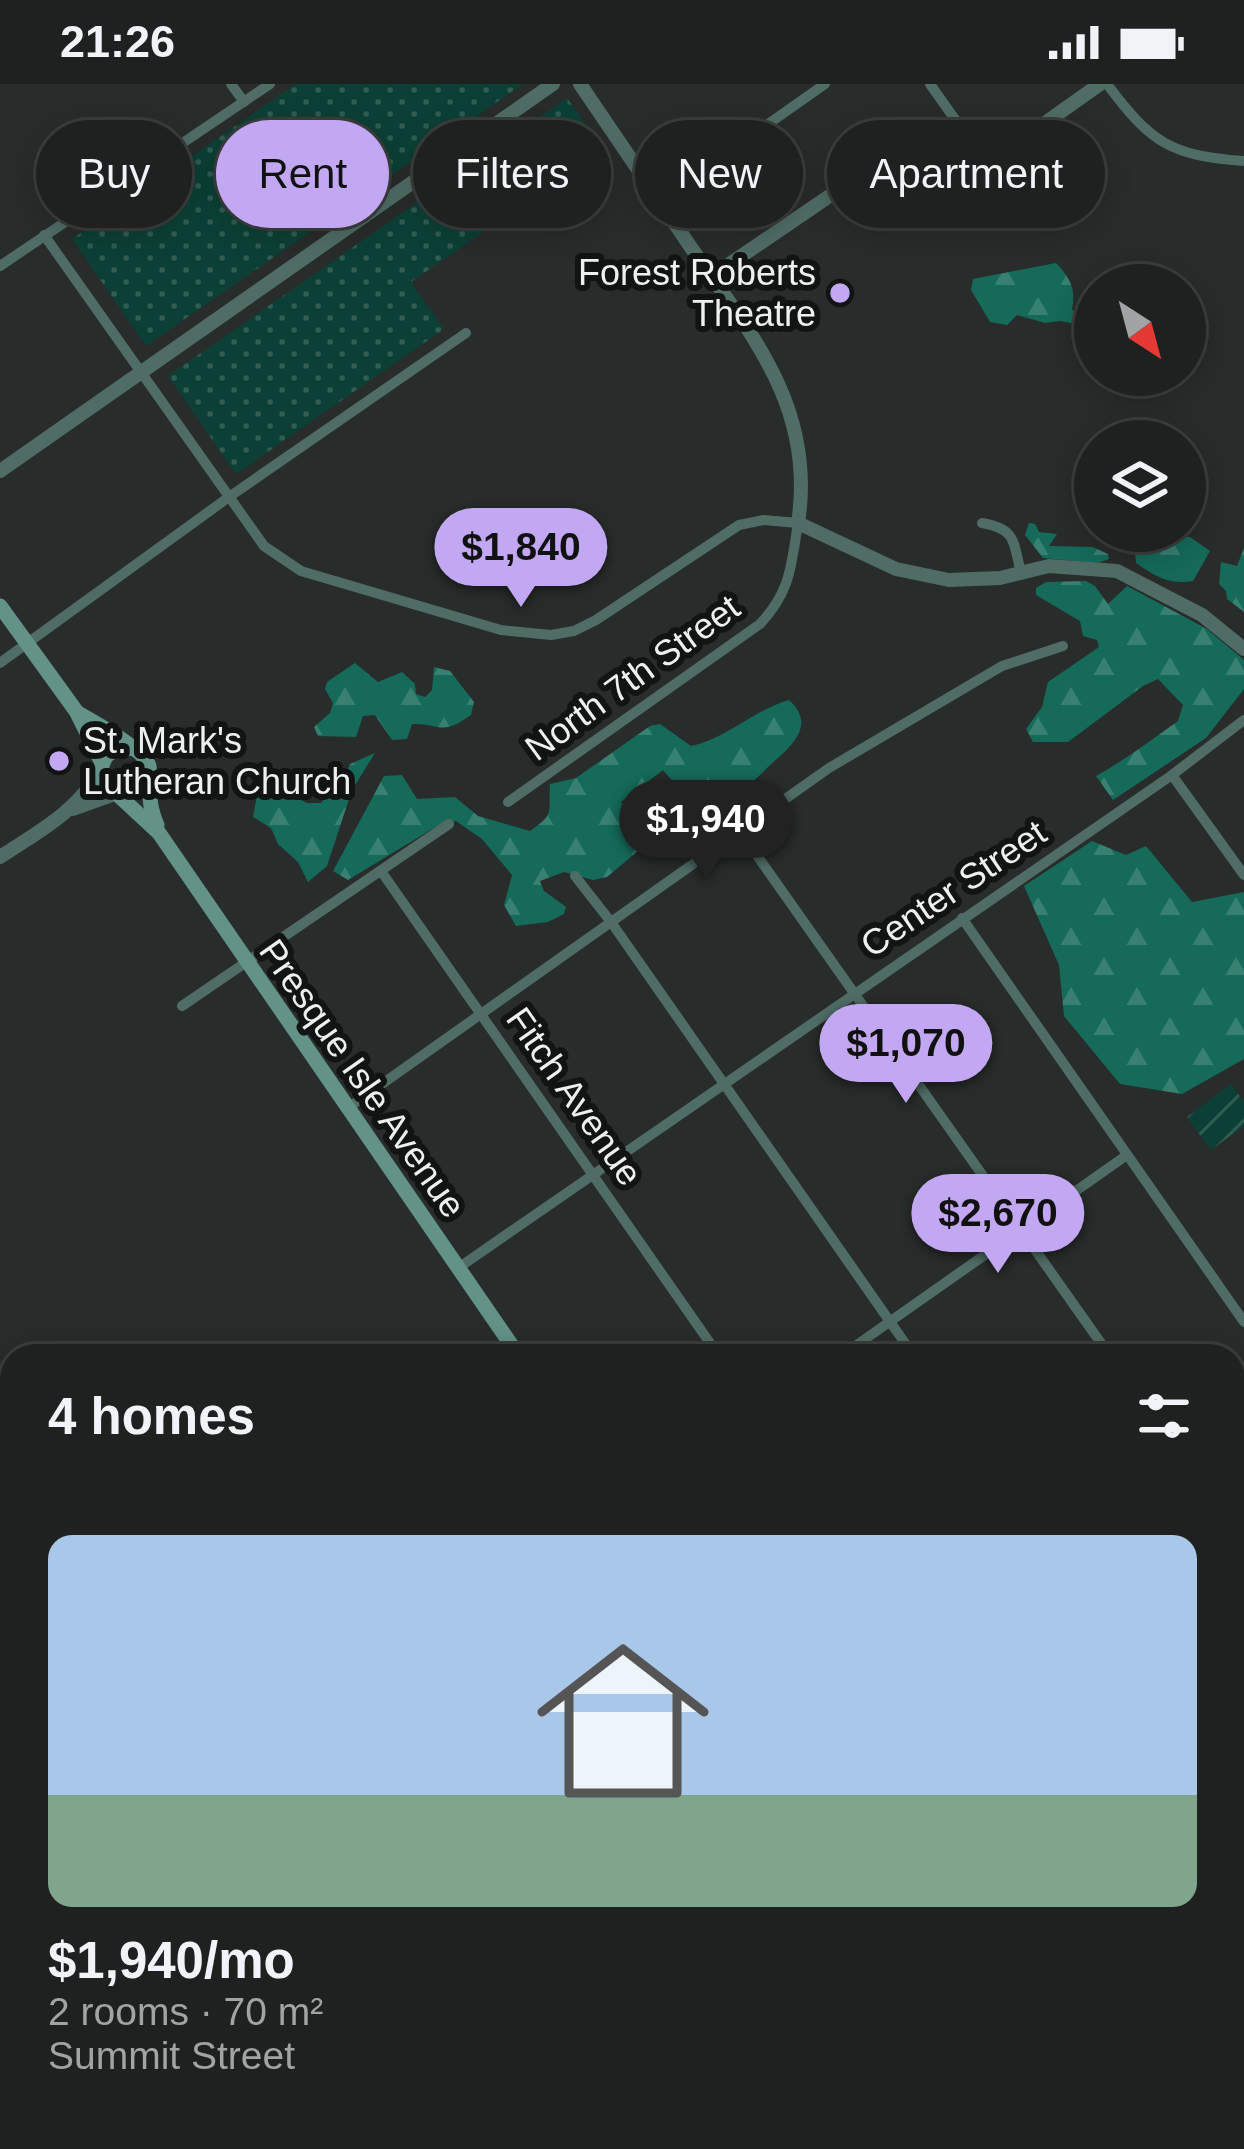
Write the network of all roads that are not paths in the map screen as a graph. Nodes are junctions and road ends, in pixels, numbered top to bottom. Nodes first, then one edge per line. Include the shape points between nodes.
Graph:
1 (231, 84) edge
2 (270, 84) edge
3 (553, 84) edge
4 (580, 84) edge
5 (825, 84) edge
6 (930, 84) edge
7 (1104, 84) edge
8 (244, 102) junction
9 (774, 120) edge
10 (955, 120) edge
11 (1051, 120) edge
12 (1244, 161) edge
13 (635, 165) edge
14 (827, 198) edge
15 (678, 228) edge
16 (44, 235) junction
17 (0, 266) edge
18 (712, 276) junction
19 (466, 333) dead end
20 (140, 372) junction
21 (0, 471) edge
22 (230, 497) junction
23 (798, 523) junction
24 (982, 523) dead end
25 (1021, 573) junction
26 (0, 606) edge
27 (26, 645) junction
28 (1063, 646) dead end
29 (1244, 649) edge
30 (0, 663) edge
31 (76, 711) junction
32 (1244, 720) edge
33 (135, 749) junction
34 (101, 767) junction
35 (1172, 775) junction
36 (149, 776) junction
37 (117, 794) junction
38 (508, 802) dead end
39 (63, 814) junction
40 (449, 824) dead end
41 (739, 830) junction
42 (159, 832) junction
43 (0, 857) edge
44 (382, 871) junction
45 (1244, 874) edge
46 (575, 877) dead end
47 (962, 918) junction
48 (611, 922) junction
49 (248, 962) junction
50 (854, 992) junction
51 (182, 1006) dead end
52 (481, 1014) junction
53 (724, 1083) junction
54 (348, 1108) junction
55 (1127, 1155) junction
56 (593, 1174) junction
57 (1022, 1231) junction
58 (458, 1268) junction
59 (1244, 1322) edge
60 (891, 1323) junction
61 (511, 1344) edge
62 (711, 1344) edge
63 (859, 1344) edge
64 (906, 1344) edge
65 (1101, 1344) edge

1 - 8 street
2 - 8 street
3 - 20 street
4 - 13 street
5 - 9 street
6 - 10 street
7 - 11 street
7 - 12 street via 1165,143 1196,158
8 - 16 street
14 - 18 street
15 - 18 street
16 - 17 street
16 - 20 street
18 - 23 street via 785,398 798,437
19 - 22 street
20 - 21 street
20 - 22 street
22 - 23 street via 264,546 301,571 529,635 596,620 739,525
22 - 27 street
23 - 25 street via 909,572 949,580
23 - 38 street, North 7th Street via 790,578 760,624
24 - 25 street via 1010,534
25 - 29 street via 1065,566 1117,571 1202,615
26 - 27 main road, Presque Isle Avenue
27 - 30 street
27 - 31 main road, Presque Isle Avenue
28 - 41 street via 1002,666 902,722
31 - 33 main road, Presque Isle Avenue
31 - 34 main road, Presque Isle Avenue
32 - 35 street, Center Street
33 - 34 main road via 114,749
33 - 36 main road, Presque Isle Avenue
34 - 37 main road, Presque Isle Avenue via 104,785
34 - 39 street
35 - 45 street
35 - 47 street, Center Street
36 - 37 main road via 137,793
36 - 42 main road, Presque Isle Avenue
37 - 39 street
37 - 42 main road, Presque Isle Avenue
39 - 43 street
40 - 44 street
41 - 48 street
41 - 50 street
42 - 49 main road, Presque Isle Avenue
44 - 49 street
44 - 52 street, Fitch Avenue
46 - 48 street
47 - 50 street, Center Street
47 - 55 street
48 - 52 street
48 - 53 street
49 - 51 street
49 - 54 main road, Presque Isle Avenue
50 - 53 street, Center Street
50 - 57 street
52 - 54 street
52 - 56 street, Fitch Avenue
53 - 56 street, Center Street
53 - 60 street
54 - 58 main road, Presque Isle Avenue
55 - 57 street
55 - 59 street
56 - 58 street, Center Street
56 - 62 street, Fitch Avenue
57 - 60 street
57 - 65 street
58 - 61 main road, Presque Isle Avenue
60 - 63 street
60 - 64 street

